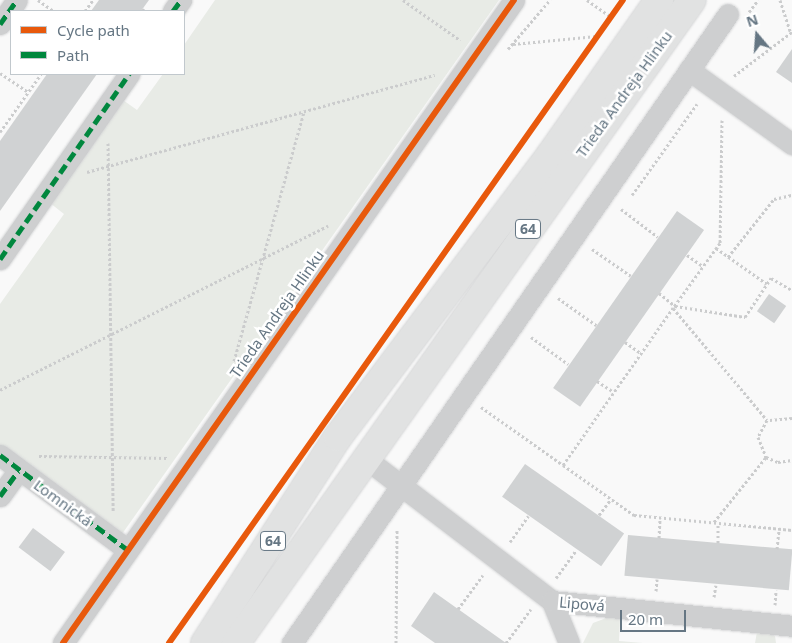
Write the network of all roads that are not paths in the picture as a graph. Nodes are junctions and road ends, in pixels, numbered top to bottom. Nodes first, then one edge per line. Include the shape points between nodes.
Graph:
1 (17, 0) edge
2 (514, 0) edge
3 (658, 0) edge
4 (692, 0) edge
5 (728, 14) dead end
6 (0, 24) edge
7 (689, 70) junction
8 (128, 75) edge
9 (792, 144) edge
10 (0, 259) edge
11 (338, 437) junction
12 (0, 455) edge
13 (366, 458) junction
14 (18, 471) junction
15 (403, 487) junction
16 (0, 496) edge
17 (120, 545) junction
18 (546, 596) junction
19 (792, 626) edge
20 (62, 643) edge
21 (205, 643) edge
22 (236, 643) edge
23 (292, 643) edge
24 (569, 643) edge

1 - 6 street
2 - 17 street, Trieda Andreja Hlinku via 192,458
3 - 11 main road, Trieda Andreja Hlinku / 64 via 549,157
4 - 13 main road, Trieda Andreja Hlinku / 64
5 - 7 street
7 - 9 street
7 - 15 street
8 - 10 street
11 - 13 main road
11 - 21 main road, Trieda Andreja Hlinku / 64
12 - 14 street, Lomnická
13 - 15 street
13 - 22 main road, Trieda Andreja Hlinku / 64
14 - 16 street
14 - 17 street, Lomnická
15 - 18 street, Lipová
15 - 23 street
17 - 20 street, Trieda Andreja Hlinku
18 - 19 street, Lipová
18 - 24 street, Lipová

